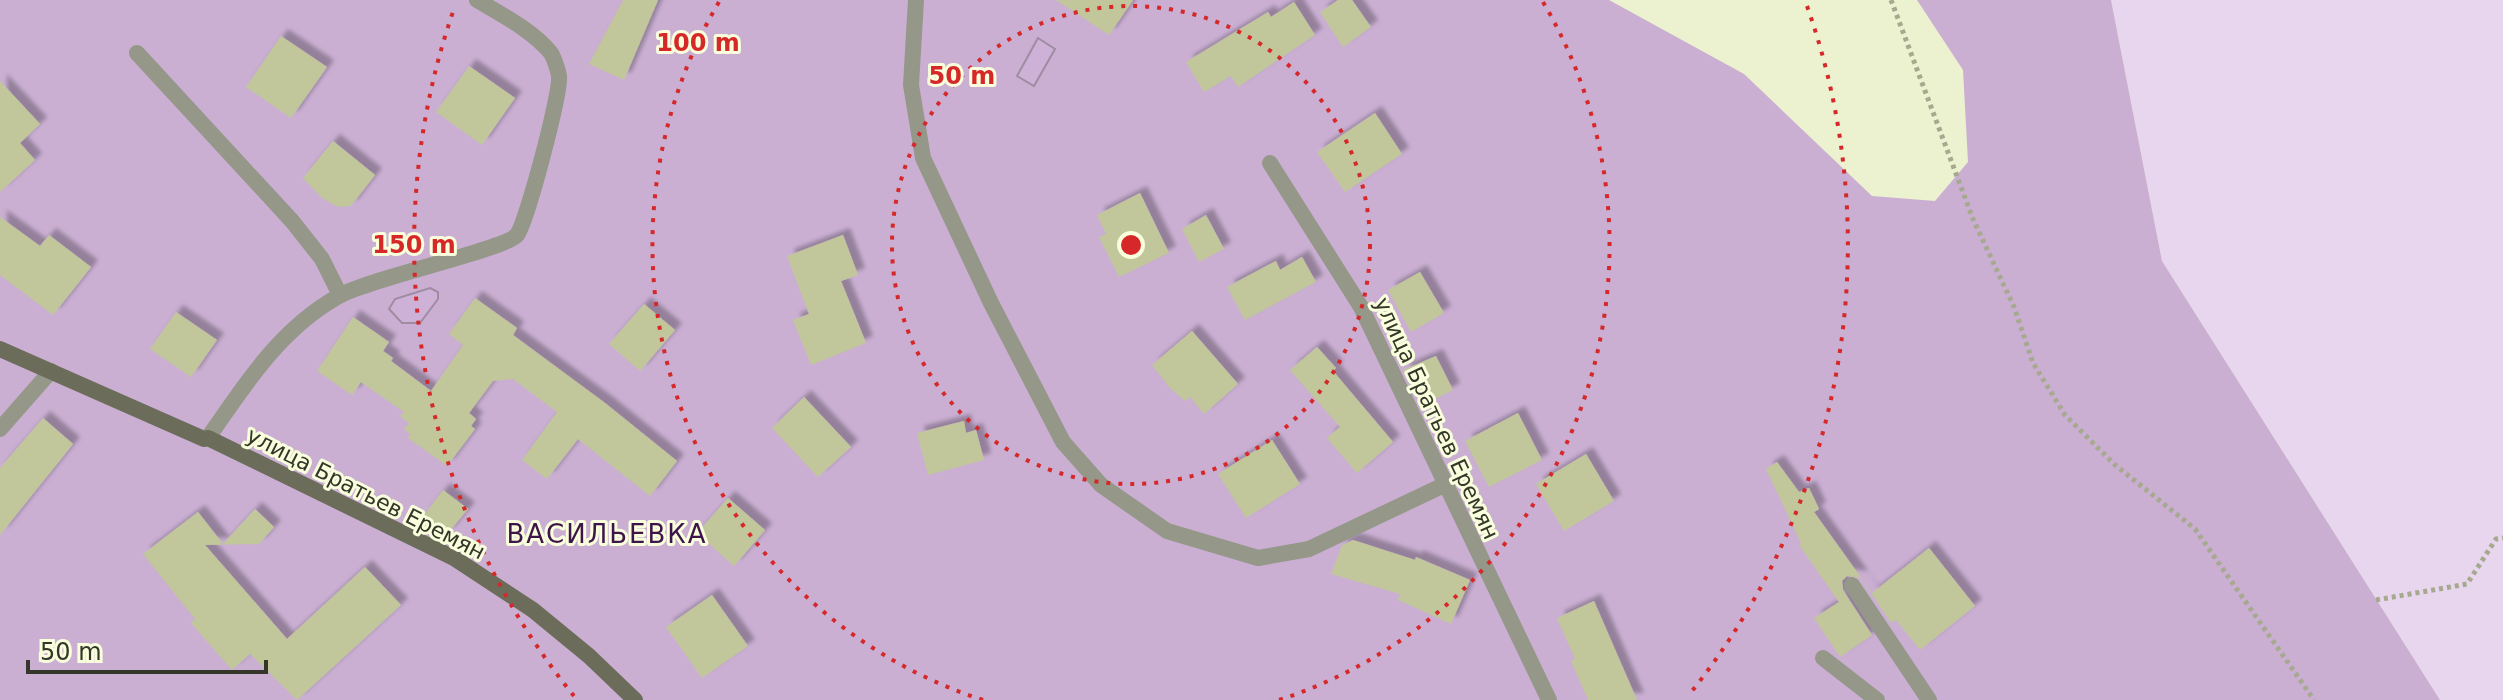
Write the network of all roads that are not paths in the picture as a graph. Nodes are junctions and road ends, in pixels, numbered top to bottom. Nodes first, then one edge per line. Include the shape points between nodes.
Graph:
1 (477, 0) edge
2 (916, 0) edge
3 (137, 53) dead end
4 (1270, 163) dead end
5 (340, 295) junction
6 (0, 349) edge
7 (51, 371) junction
8 (0, 429) edge
9 (208, 438) junction
10 (1444, 485) junction
11 (1852, 585) dead end
12 (1823, 658) dead end
13 (635, 700) edge
14 (1549, 700) edge
15 (1877, 700) edge
16 (1929, 700) edge

1 - 5 street via 526,30 552,55 559,77 532,200 517,236 502,246 461,254
2 - 10 street via 911,85 923,158 1063,442 1101,485 1167,531 1258,558 1309,549
3 - 5 street via 292,221 322,259
4 - 10 street, улица Братьев Еремян via 1361,307
5 - 9 street via 280,340
6 - 7 street, улица Братьев Еремян
7 - 8 street
7 - 9 street, улица Братьев Еремян
9 - 13 street, улица Братьев Еремян via 454,558 533,610
10 - 14 street, улица Братьев Еремян
11 - 16 street
12 - 15 street

